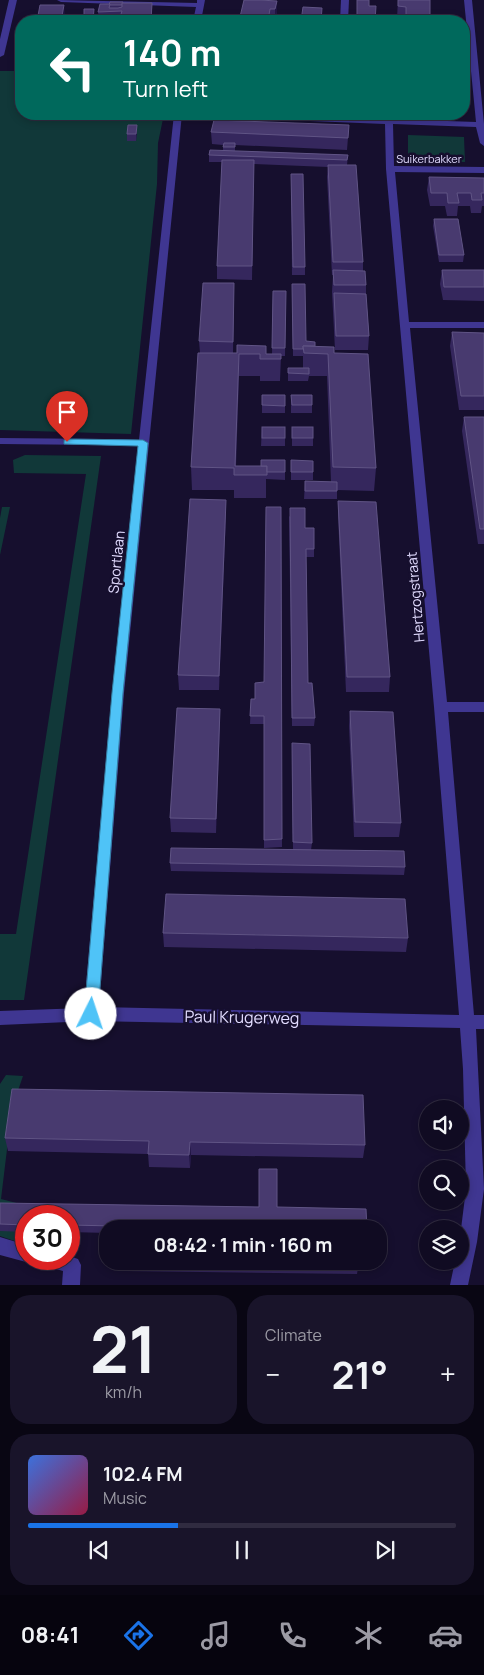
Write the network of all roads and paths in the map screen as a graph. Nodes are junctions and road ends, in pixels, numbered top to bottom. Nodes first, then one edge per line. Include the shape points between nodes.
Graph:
1 (13, 0) edge
2 (61, 0) edge
3 (345, 0) edge
4 (468, 0) edge
5 (109, 1) edge
6 (200, 3) edge
7 (344, 15) edge
8 (469, 15) edge
9 (470, 24) edge
10 (472, 49) junction
11 (484, 50) edge
12 (0, 55) edge
13 (177, 120) edge
14 (322, 120) edge
15 (390, 123) junction
16 (480, 125) junction
17 (484, 143) edge
18 (390, 169) junction
19 (484, 170) edge
20 (404, 325) junction
21 (484, 325) edge
22 (0, 441) edge
23 (143, 443) junction
24 (441, 707) junction
25 (484, 707) edge
26 (91, 1014) junction
27 (0, 1018) edge
28 (476, 1022) edge
29 (0, 1246) edge
30 (15, 1250) edge
31 (72, 1270) edge
32 (71, 1285) edge
33 (459, 1285) edge

1 - 12 street
2 - 5 street
3 - 7 street
4 - 8 street
5 - 6 street
9 - 10 street
10 - 11 street
10 - 16 street
13 - 23 street, Sportlaan
14 - 15 street
15 - 16 street
15 - 18 street, Suikerbakker
16 - 17 street
18 - 19 street, Suikerbakker
18 - 20 street, Hertzogstraat
20 - 21 street
20 - 24 street, Hertzogstraat
22 - 23 street
23 - 26 street, Sportlaan
24 - 25 street
24 - 28 street, Hertzogstraat
26 - 27 street, Paul Krugerweg
26 - 28 street, Paul Krugerweg
28 - 33 street, Hertzogstraat via 475,1189
29 - 30 street
31 - 32 street

